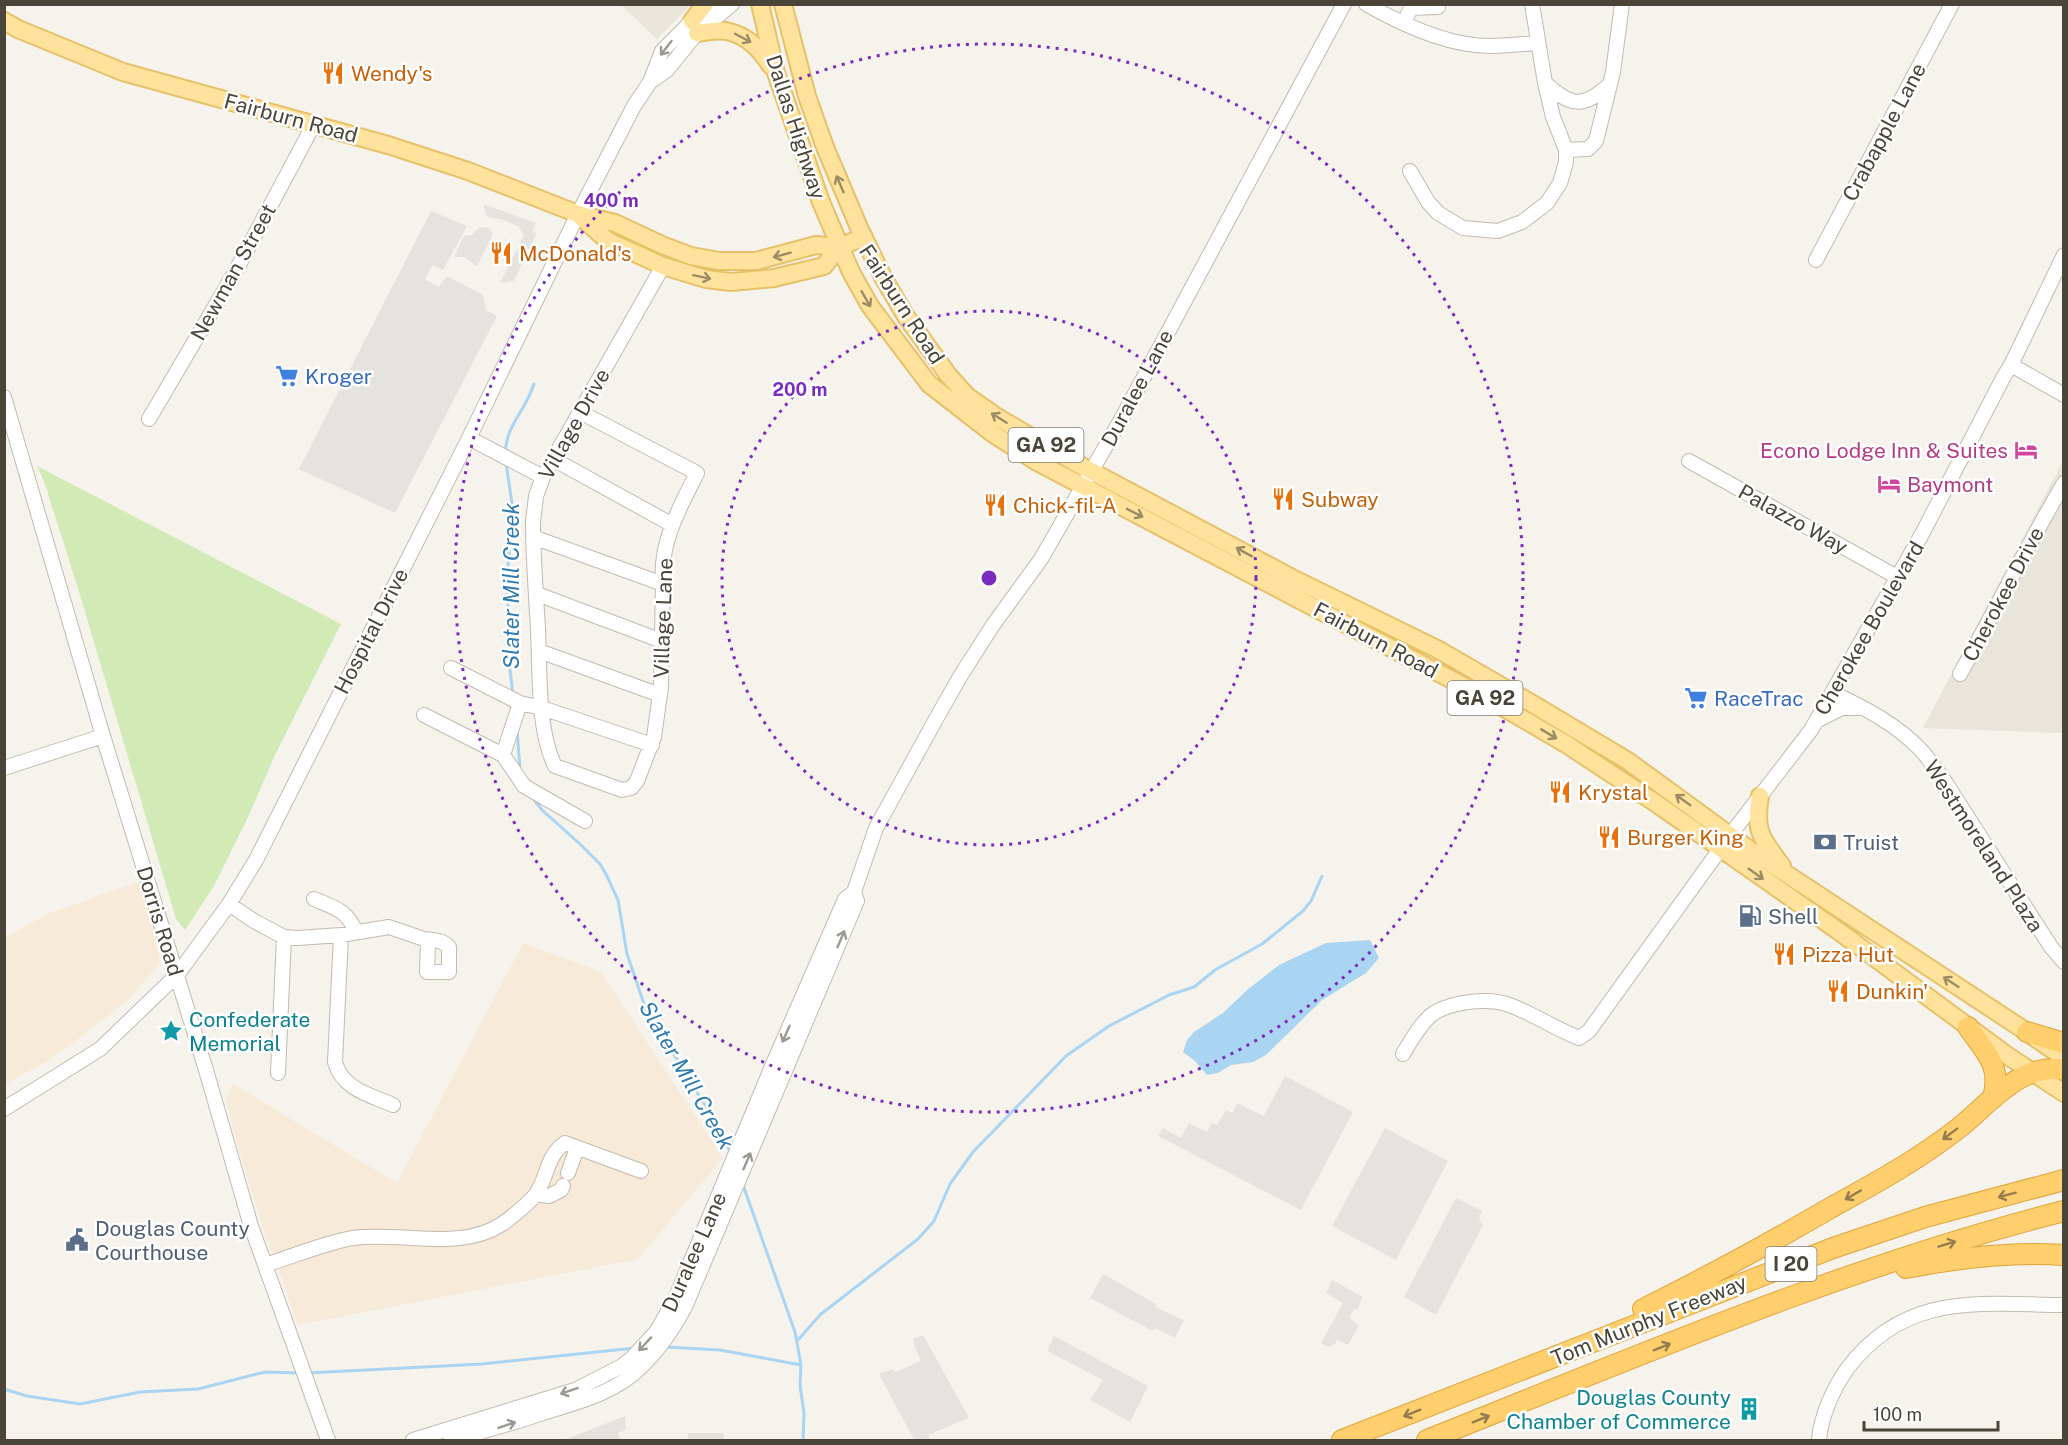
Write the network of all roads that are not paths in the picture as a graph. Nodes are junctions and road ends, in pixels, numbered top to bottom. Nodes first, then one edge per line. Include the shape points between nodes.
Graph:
1 (705, 4) edge
2 (713, 4) edge
3 (732, 4) edge
4 (760, 4) edge
5 (783, 4) edge
6 (1344, 4) edge
7 (1366, 4) edge
8 (1379, 4) edge
9 (1532, 4) edge
10 (1622, 4) edge
11 (1952, 4) edge
12 (1408, 6) edge
13 (1438, 7) dead end
14 (4, 21) edge
15 (1404, 22) junction
16 (694, 27) junction
17 (1537, 43) junction
18 (776, 73) junction
19 (1545, 83) junction
20 (1609, 85) junction
21 (314, 124) junction
22 (1566, 150) junction
23 (1410, 171) dead end
24 (578, 214) junction
25 (864, 237) junction
26 (839, 247) junction
27 (2064, 255) edge
28 (1816, 260) dead end
29 (663, 266) junction
30 (2012, 365) junction
31 (2064, 395) edge
32 (4, 397) edge
33 (580, 412) junction
34 (149, 419) dead end
35 (470, 438) junction
36 (553, 459) junction
37 (1689, 461) dead end
38 (1092, 471) junction
39 (543, 477) junction
40 (2064, 483) edge
41 (1083, 486) junction
42 (2060, 498) edge
43 (671, 524) junction
44 (533, 537) junction
45 (1897, 577) junction
46 (663, 584) junction
47 (537, 594) junction
48 (662, 640) junction
49 (539, 651) junction
50 (451, 668) dead end
51 (1845, 671) junction
52 (1960, 674) dead end
53 (1833, 693) junction
54 (660, 695) junction
55 (520, 703) junction
56 (1855, 703) junction
57 (542, 708) junction
58 (1872, 711) junction
59 (424, 715) dead end
60 (1816, 721) junction
61 (103, 735) junction
62 (652, 745) junction
63 (503, 755) junction
64 (4, 768) edge
65 (630, 788) joint
66 (1760, 796) junction
67 (585, 821) dead end
68 (1731, 834) junction
69 (1720, 849) junction
70 (1790, 876) junction
71 (854, 892) junction
72 (314, 899) dead end
73 (229, 904) junction
74 (356, 932) junction
75 (341, 935) junction
76 (284, 937) junction
77 (428, 940) dead end
78 (2064, 963) edge
79 (177, 975) junction
80 (1968, 1027) junction
81 (2027, 1032) junction
82 (2064, 1043) edge
83 (1403, 1054) dead end
84 (2064, 1058) edge
85 (2064, 1070) edge
86 (2032, 1072) junction
87 (278, 1073) dead end
88 (2064, 1093) edge
89 (1994, 1098) junction
90 (393, 1105) dead end
91 (4, 1109) edge
92 (577, 1148) junction
93 (641, 1171) dead end
94 (2064, 1180) edge
95 (536, 1194) junction
96 (2064, 1211) edge
97 (2064, 1255) edge
98 (265, 1265) junction
99 (1812, 1288) junction
100 (2064, 1305) edge
101 (1526, 1368) junction
102 (328, 1440) edge
103 (413, 1440) edge
104 (451, 1440) edge
105 (1342, 1440) edge
106 (1427, 1440) edge
107 (1819, 1440) edge

1 - 16 main road
2 - 16 street, Hospital Drive
3 - 16 street, Hospital Drive
4 - 18 main road, Dallas Highway / GA 92
25 -> 5 main road, Dallas Highway / GA 92 via 807,96
6 - 38 street, Duralee Lane
7 - 15 street
8 - 15 street
9 - 17 street
10 - 20 street
11 - 28 street, Crabapple Lane
12 - 13 street
12 - 15 street
14 - 21 main road, Fairburn Road via 123,72
15 - 17 street via 1445,40 1465,44
16 -> 18 main road via 725,30 747,38
16 - 24 street, Hospital Drive via 662,51 650,82
17 - 19 street
18 - 26 main road, Dallas Highway / GA 92
19 - 20 street via 1560,97 1580,103 1595,98
19 - 22 street
20 - 22 street via 1596,141 1588,149
21 - 24 main road, Fairburn Road via 468,171
21 - 34 street, Newman Street via 234,274
22 - 23 street via 1560,183 1547,203 1522,222 1498,231 1463,228 1438,213
26 -> 24 main road, Fairburn Road via 816,245 756,261 719,261 691,256 615,223
24 - 29 main road, Fairburn Road via 608,241
24 - 35 street, Hospital Drive
25 - 26 main road, Fairburn Road
38 -> 25 main road, Fairburn Road / GA 92 via 968,396 905,315
29 -> 26 main road, Fairburn Road via 706,279 758,280 824,266
26 -> 41 main road, Fairburn Road / GA 92 via 870,306 929,384 1007,444
27 - 30 street, Cherokee Boulevard
29 - 33 street, Village Drive
30 - 31 street
30 - 45 street, Cherokee Boulevard
32 - 61 street, Dorris Road
33 - 36 street, Village Drive
33 - 43 street, Village Lane via 698,472
35 - 39 street
35 - 73 street, Hospital Drive via 256,860
36 - 39 street, Village Drive
36 - 43 street
37 - 45 street, Palazzo Way
38 - 41 street, Duralee Lane
68 -> 38 main road, Fairburn Road / GA 92 via 1628,761 1451,657
39 - 44 street, Village Drive via 536,496
40 - 42 street, Cherokee Drive
41 -> 69 main road, Fairburn Road / GA 92 via 1502,707 1613,773
41 - 71 street, Duralee Lane via 1041,559 993,625 936,719 876,828
42 - 52 street, Cherokee Drive
43 - 46 street, Village Lane
44 - 46 street
44 - 47 street, Village Drive
45 - 51 street, Cherokee Boulevard
46 - 48 street, Village Lane
47 - 48 street
47 - 49 street, Village Drive
48 - 54 street, Village Lane
49 - 54 street
49 - 57 street, Village Drive
50 - 55 street
51 - 53 street, Cherokee Boulevard
51 - 56 street via 1847,691
53 - 56 street, Westmoreland Plaza
53 - 60 street, Cherokee Boulevard
54 - 62 street, Village Lane
55 - 57 street
55 - 63 street
56 - 58 street, Westmoreland Plaza
57 - 62 street
57 - 65 street, Village Drive via 546,743 555,766 622,790
58 - 60 street, Westmoreland Plaza via 1842,708
58 - 78 street, Westmoreland Plaza via 1921,750 1942,777
59 - 63 street
60 - 66 street, Cherokee Boulevard
61 - 64 street
61 - 79 street, Dorris Road
62 - 65 street, Village Lane via 637,782
63 - 67 street via 524,786
66 - 68 street, Cherokee Boulevard
66 - 70 main road via 1758,830
68 - 69 street, Cherokee Boulevard
68 - 70 main road, Fairburn Road / GA 92
69 -> 80 main road, Fairburn Road / GA 92
69 - 83 street, Cherokee Boulevard via 1589,1031 1580,1038 1510,1005 1487,1001 1454,1005 1433,1014
81 -> 70 main road, Fairburn Road / GA 92
71 -> 103 street, Duralee Lane via 845,899 676,1298 657,1331 622,1366 575,1390
104 -> 71 street, Duralee Lane via 589,1399 641,1367 669,1336 780,1086 857,901
72 - 74 street via 344,912
73 - 76 street
73 - 79 street, Hospital Drive
74 - 75 street
74 - 77 street via 389,927
75 - 76 street
75 - 90 street via 335,1062 338,1073 356,1089
76 - 87 street
79 - 91 street, Hospital Drive via 100,1049
79 - 98 street, Dorris Road
80 - 86 main road, Fairburn Road / GA 92
80 - 89 highway via 1994,1066
81 - 82 highway
81 - 84 main road, Fairburn Road / GA 92
85 - 86 highway via 2047,1068
86 - 88 main road, Fairburn Road / GA 92
86 - 89 highway
89 -> 101 highway via 1928,1150 1844,1201 1723,1270
92 - 93 street
92 - 95 street via 561,1190 549,1196
92 - 95 street via 565,1143 555,1150
94 -> 101 highway, Tom Murphy Freeway / I 20 via 1925,1217 1833,1248
95 - 98 street via 501,1225 470,1238 350,1238
99 -> 96 highway, Tom Murphy Freeway / I 20 via 1899,1258
97 - 99 highway via 2026,1254 1938,1262
98 - 102 street, Dorris Road
106 -> 99 highway, Tom Murphy Freeway / I 20
100 - 107 street via 1962,1304 1905,1320 1878,1336 1838,1382
101 -> 105 highway, Tom Murphy Freeway / I 20

